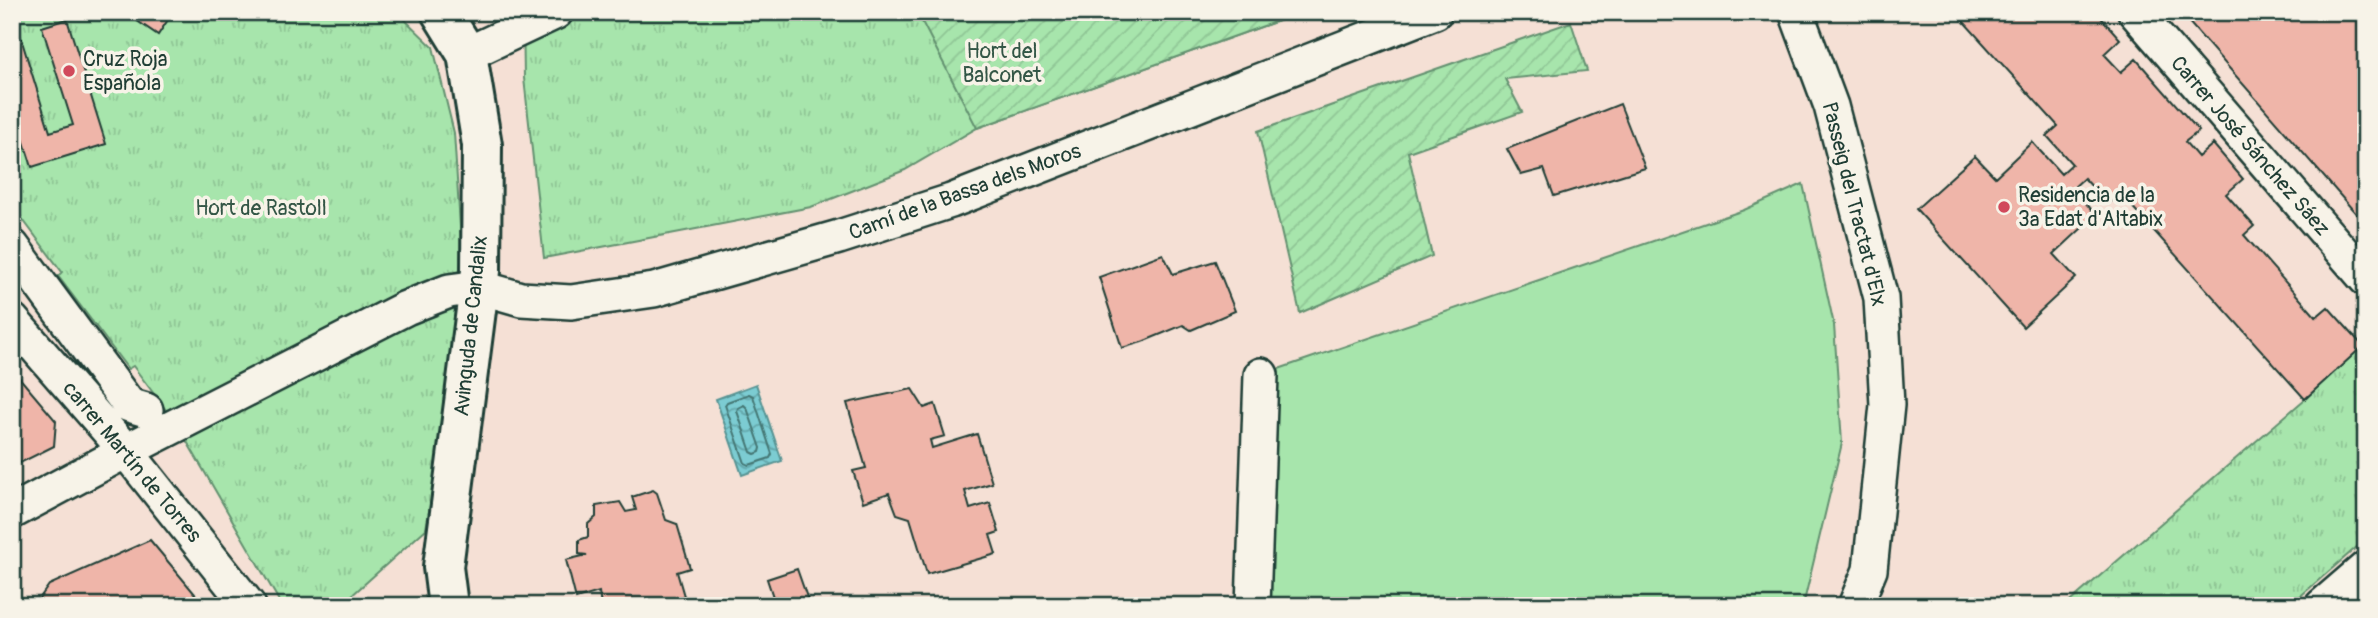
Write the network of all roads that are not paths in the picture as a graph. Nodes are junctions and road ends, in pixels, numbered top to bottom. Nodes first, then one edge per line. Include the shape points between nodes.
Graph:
1 (441, 12) edge
2 (556, 12) edge
3 (1435, 12) edge
4 (2135, 12) edge
5 (1796, 13) edge
6 (467, 54) junction
7 (12, 246) edge
8 (2366, 279) edge
9 (479, 287) junction
10 (12, 320) edge
11 (1261, 375) dead end
12 (145, 410) dead end
13 (126, 451) junction
14 (12, 512) edge
15 (2366, 568) edge
16 (249, 606) edge
17 (448, 606) edge
18 (1253, 606) edge
19 (1855, 606) edge
20 (2322, 606) edge

1 - 6 main road, Avinguda de Candalix
2 - 6 street
3 - 9 street, Camí de la Bassa dels Moros via 951,201 839,237 654,290 571,302 521,299
4 - 8 street, Carrer José Sánchez Sáez
5 - 19 street, Passeig del Tractat d'Elx via 1831,106 1881,298 1887,405 1870,570
6 - 9 main road, Avinguda de Candalix via 482,145
7 - 12 street via 129,405
9 - 13 street via 406,308
9 - 17 main road, Avinguda de Candalix via 443,568
10 - 13 street, carrer Martín de Torres
11 - 18 street
13 - 14 street
13 - 16 street, carrer Martín de Torres
15 - 20 street

